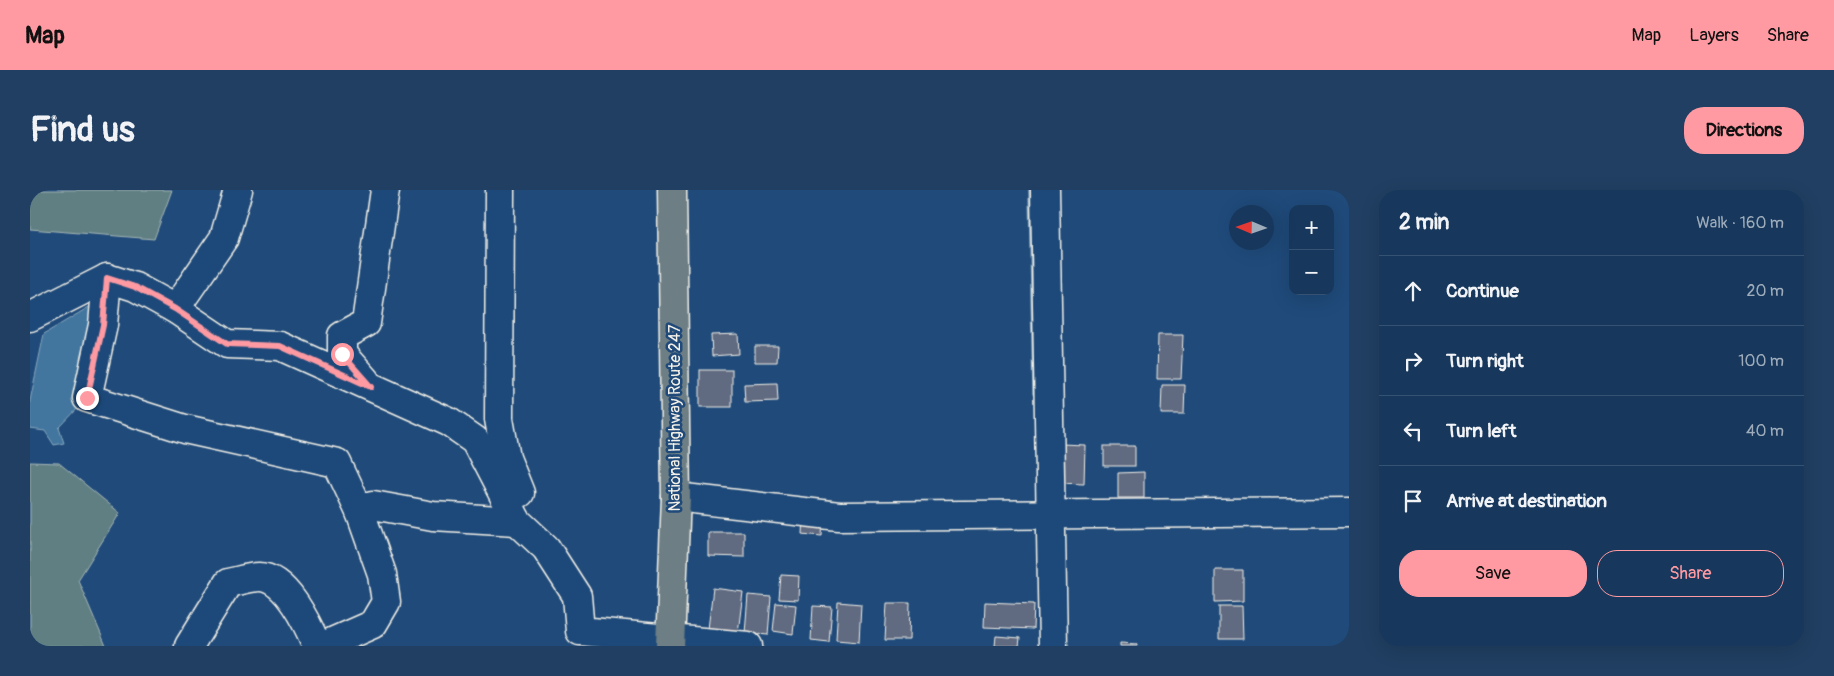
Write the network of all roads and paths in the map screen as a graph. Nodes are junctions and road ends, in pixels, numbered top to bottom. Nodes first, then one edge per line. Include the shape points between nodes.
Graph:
1 (238, 190) edge
2 (385, 190) edge
3 (500, 190) edge
4 (672, 190) edge
5 (1045, 190) edge
6 (107, 278) junction
7 (175, 309) junction
8 (30, 317) edge
9 (371, 387) junction
10 (676, 497) junction
11 (360, 512) junction
12 (1349, 512) edge
13 (1042, 515) junction
14 (517, 521) junction
15 (546, 548) junction
16 (579, 639) edge
17 (670, 643) edge
18 (189, 646) edge
19 (318, 646) edge
20 (323, 646) edge
21 (748, 646) edge
22 (1053, 646) edge

1 - 7 street via 224,238
2 - 9 street via 366,323 342,336 342,354
3 - 15 street via 499,418 506,458 528,515
4 - 10 highway, National Highway Route 247
5 - 13 street
6 - 7 street via 135,287
6 - 8 street
6 - 11 street via 103,325 87,398 185,429 337,464
7 - 9 street via 227,344 280,346
9 - 14 street via 449,422 474,440
10 - 13 street via 839,516
10 - 17 highway, National Highway Route 247
11 - 14 street via 373,505 433,516
11 - 20 street via 382,574 386,602 373,624
12 - 13 street
13 - 22 street
14 - 15 street
15 - 16 street via 577,596
16 - 17 street
17 - 21 street
18 - 19 street via 228,583 260,576 283,588 304,617

